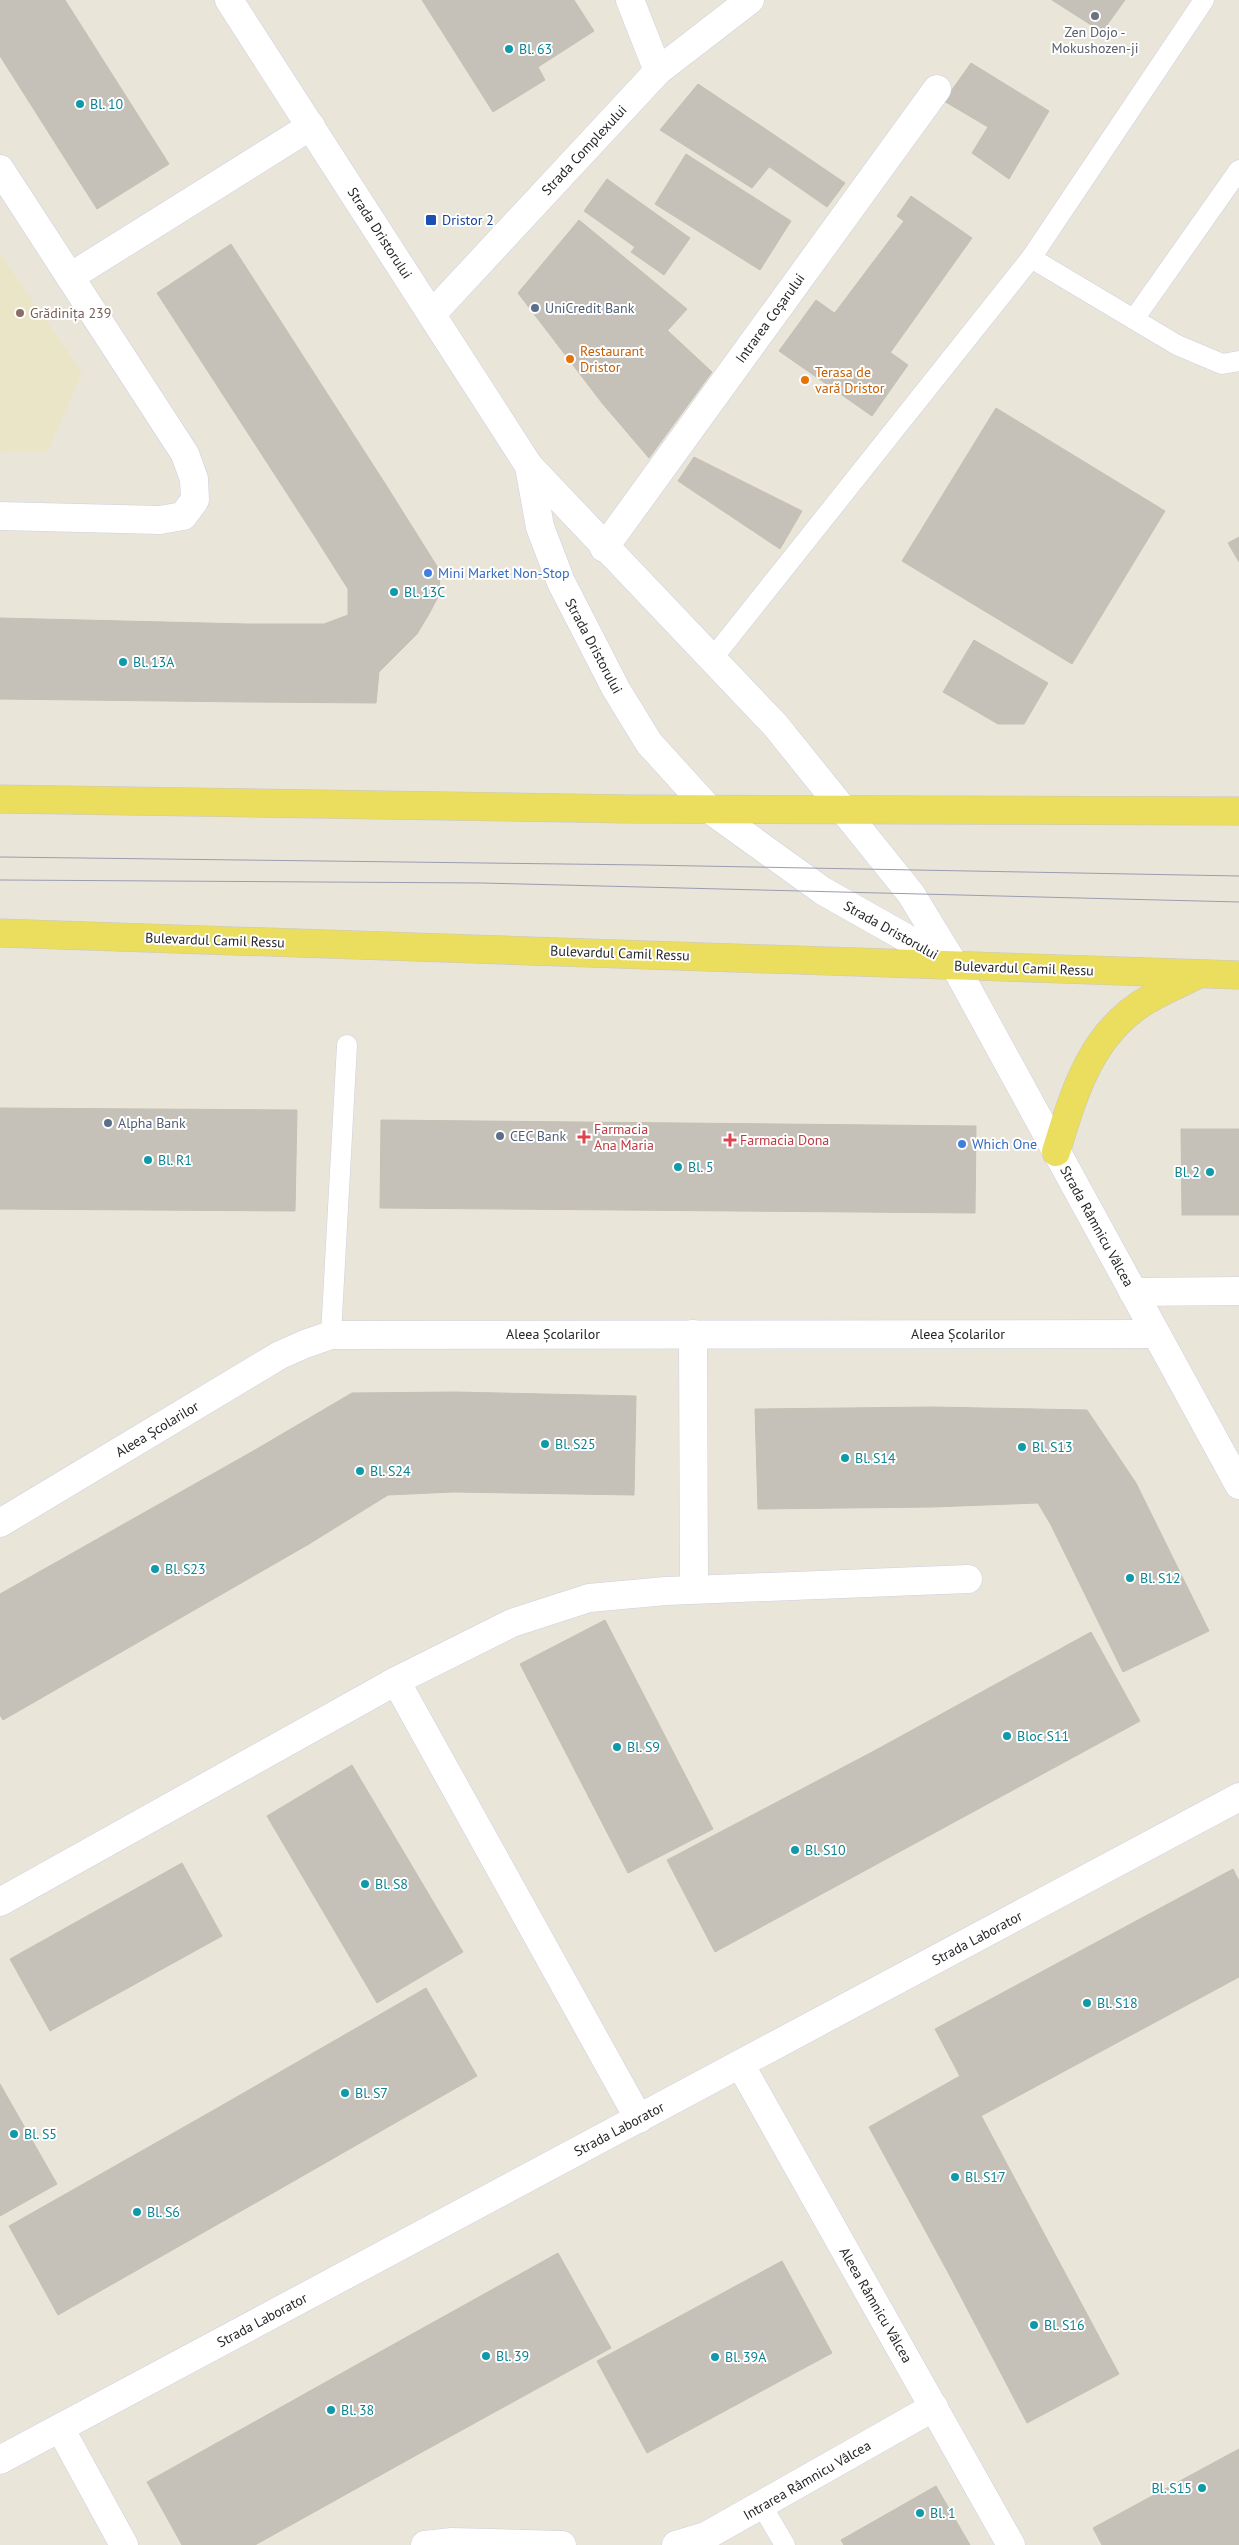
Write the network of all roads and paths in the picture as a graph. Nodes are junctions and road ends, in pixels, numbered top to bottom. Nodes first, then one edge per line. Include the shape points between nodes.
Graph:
1 (229, 0) edge
2 (630, 0) edge
3 (750, 0) edge
4 (1204, 0) edge
5 (658, 71) junction
6 (937, 89) dead end
7 (311, 126) junction
8 (0, 169) edge
9 (1239, 170) edge
10 (1031, 258) junction
11 (70, 277) junction
12 (432, 314) junction
13 (1134, 319) junction
14 (1239, 361) edge
15 (529, 466) junction
16 (0, 516) edge
17 (604, 548) junction
18 (712, 658) junction
19 (0, 799) edge
20 (709, 808) junction
21 (844, 810) junction
22 (1239, 811) edge
23 (0, 933) edge
24 (955, 966) junction
25 (1200, 974) junction
26 (1239, 975) edge
27 (347, 1045) dead end
28 (1056, 1152) junction
29 (1239, 1291) edge
30 (1133, 1292) junction
31 (693, 1334) junction
32 (1156, 1334) junction
33 (331, 1335) junction
34 (1239, 1485) edge
35 (0, 1523) edge
36 (968, 1579) dead end
37 (694, 1588) junction
38 (396, 1681) junction
39 (1239, 1797) edge
40 (0, 1902) edge
41 (740, 2064) junction
42 (639, 2119) junction
43 (934, 2407) junction
44 (60, 2428) junction
45 (0, 2460) edge
46 (762, 2506) junction
47 (124, 2545) edge
48 (424, 2545) edge
49 (562, 2545) edge
50 (676, 2545) edge
51 (785, 2545) edge
52 (1011, 2545) edge

1 - 7 street, Strada Dristorului
2 - 5 street
3 - 5 street, Strada Complexului
4 - 10 lane
5 - 12 street, Strada Complexului
6 - 17 street, Intrarea Coșarului
7 - 11 street
7 - 12 street, Strada Dristorului
8 - 11 street
9 - 13 lane
10 - 13 lane
10 - 18 lane
11 - 16 street via 186,454 194,479 195,500 183,516 160,520
12 - 15 street, Strada Dristorului
13 - 14 lane via 1178,345 1222,364
15 - 17 street, Strada Dristorului
15 - 20 street, Strada Dristorului via 540,527 557,573 616,689 649,743
17 - 18 street, Strada Dristorului
18 - 21 street, Strada Dristorului via 776,726
19 - 20 main road
20 - 21 main road
20 - 24 street, Strada Dristorului via 823,891
21 - 22 main road
21 - 24 street, Strada Dristorului via 911,894
23 - 24 main road, Bulevardul Camil Ressu
24 - 25 main road, Bulevardul Camil Ressu
24 - 28 street, Strada Râmnicu Vâlcea
25 - 26 main road, Bulevardul Camil Ressu
25 - 28 main road via 1148,1000 1118,1022 1096,1047 1072,1098
27 - 33 lane
28 - 30 street, Strada Râmnicu Vâlcea
29 - 30 street
30 - 32 street, Strada Râmnicu Vâlcea
31 - 32 street, Aleea Școlarilor
31 - 33 street, Aleea Școlarilor
31 - 37 street
32 - 34 street, Strada Râmnicu Vâlcea
33 - 35 street, Aleea Școlarilor via 280,1355
36 - 37 street
37 - 38 street via 589,1598 512,1623
38 - 40 street
38 - 42 street
39 - 41 street, Strada Laborator
41 - 42 street, Strada Laborator
41 - 43 street, Aleea Râmnicu Vâlcea
42 - 44 street, Strada Laborator
43 - 46 street, Intrarea Râmnicu Vâlcea
43 - 52 street, Aleea Râmnicu Vâlcea
44 - 45 street, Strada Laborator
44 - 47 street
46 - 50 street, Intrarea Râmnicu Vâlcea via 706,2536
46 - 51 lane
48 - 49 street via 452,2542

